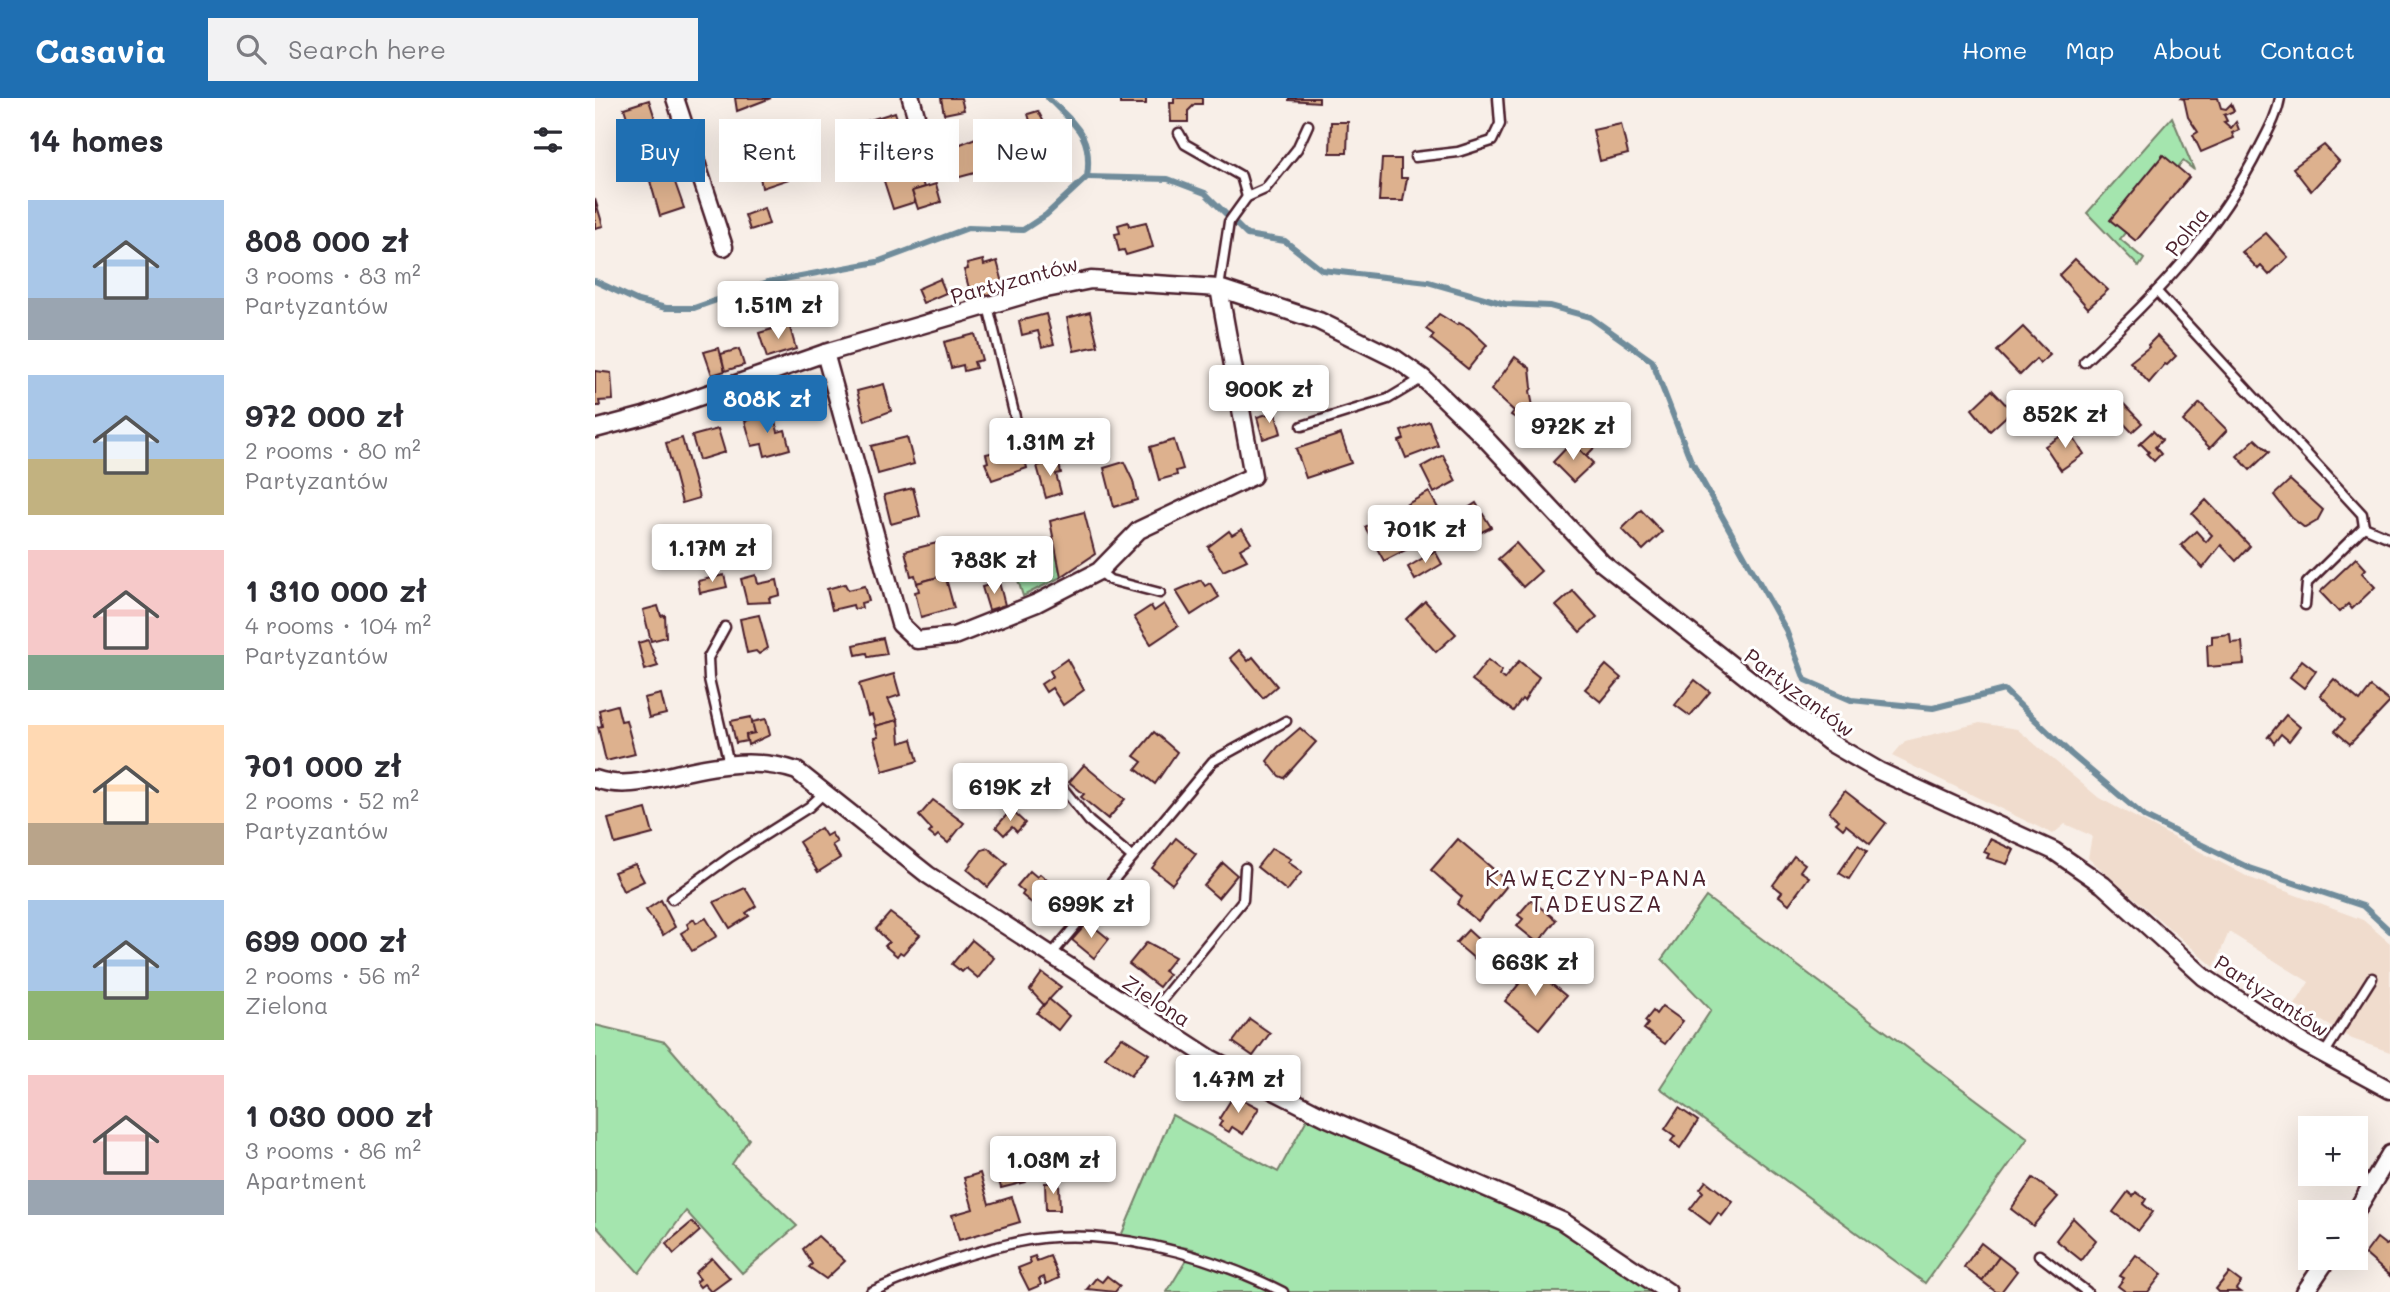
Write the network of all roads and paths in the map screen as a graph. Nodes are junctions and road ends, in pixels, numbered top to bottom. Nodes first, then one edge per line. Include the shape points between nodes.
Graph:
1 (675, 98) edge
2 (911, 98) edge
3 (1498, 98) edge
4 (2280, 98) edge
5 (917, 119) edge
6 (1308, 125) dead end
7 (1179, 133) dead end
8 (1415, 157) dead end
9 (1247, 197) junction
10 (724, 247) dead end
11 (1219, 288) junction
12 (2158, 293) junction
13 (988, 306) junction
14 (825, 353) junction
15 (2084, 362) dead end
16 (1423, 378) junction
17 (1302, 426) dead end
18 (595, 429) edge
19 (1025, 458) dead end
20 (2364, 527) junction
21 (2390, 538) edge
22 (1099, 571) junction
23 (1160, 593) dead end
24 (2305, 605) dead end
25 (725, 627) dead end
26 (1286, 722) dead end
27 (729, 764) junction
28 (1053, 776) dead end
29 (595, 779) edge
30 (825, 792) junction
31 (1132, 857) junction
32 (1245, 868) dead end
33 (673, 900) dead end
34 (1051, 955) junction
35 (2372, 978) dead end
36 (1147, 1018) junction
37 (2324, 1054) junction
38 (2390, 1090) edge
39 (2390, 1154) edge
40 (2363, 1200) edge
41 (2039, 1255) dead end
42 (2320, 1270) edge
43 (871, 1292) edge
44 (1283, 1292) edge
45 (1668, 1292) edge
46 (2087, 1292) edge
47 (2305, 1292) edge

1 - 10 street
2 - 5 street
3 - 8 lane via 1500,124 1492,141 1458,152
4 - 12 lane, Polna via 2248,172 2217,223
6 - 9 lane via 1297,149 1265,189
7 - 9 lane via 1185,144 1241,176
9 - 11 lane via 1229,222
11 - 13 street, Partyzantów via 1091,280
11 - 16 street, Partyzantów via 1319,321 1396,359
11 - 22 street via 1253,476 1139,530
12 - 15 lane, Polna
12 - 20 lane via 2362,514
13 - 14 street, Partyzantów
13 - 19 lane
14 - 18 street, Partyzantów
14 - 22 street via 899,624 917,640 954,636 978,622 1037,603
16 - 17 lane via 1388,399
16 - 37 street, Partyzantów via 1602,564 1818,735 1879,771 2054,851 2103,885 2204,977
20 - 21 lane
20 - 24 lane via 2307,583
22 - 23 lane via 1110,580
25 - 27 lane via 708,657
26 - 31 lane via 1213,761
27 - 29 street, Zielona via 631,785
27 - 30 street, Zielona via 773,763 797,771
28 - 31 lane via 1089,821
30 - 33 lane
30 - 34 street, Zielona via 928,875
31 - 34 lane
32 - 36 lane via 1243,900
34 - 36 street, Zielona
35 - 37 lane
36 - 45 street, Zielona via 1283,1097 1562,1221
37 - 38 street, Partyzantów
39 - 40 street
41 - 46 lane
42 - 47 street
43 - 44 lane via 919,1271 1019,1241 1072,1237 1189,1254

